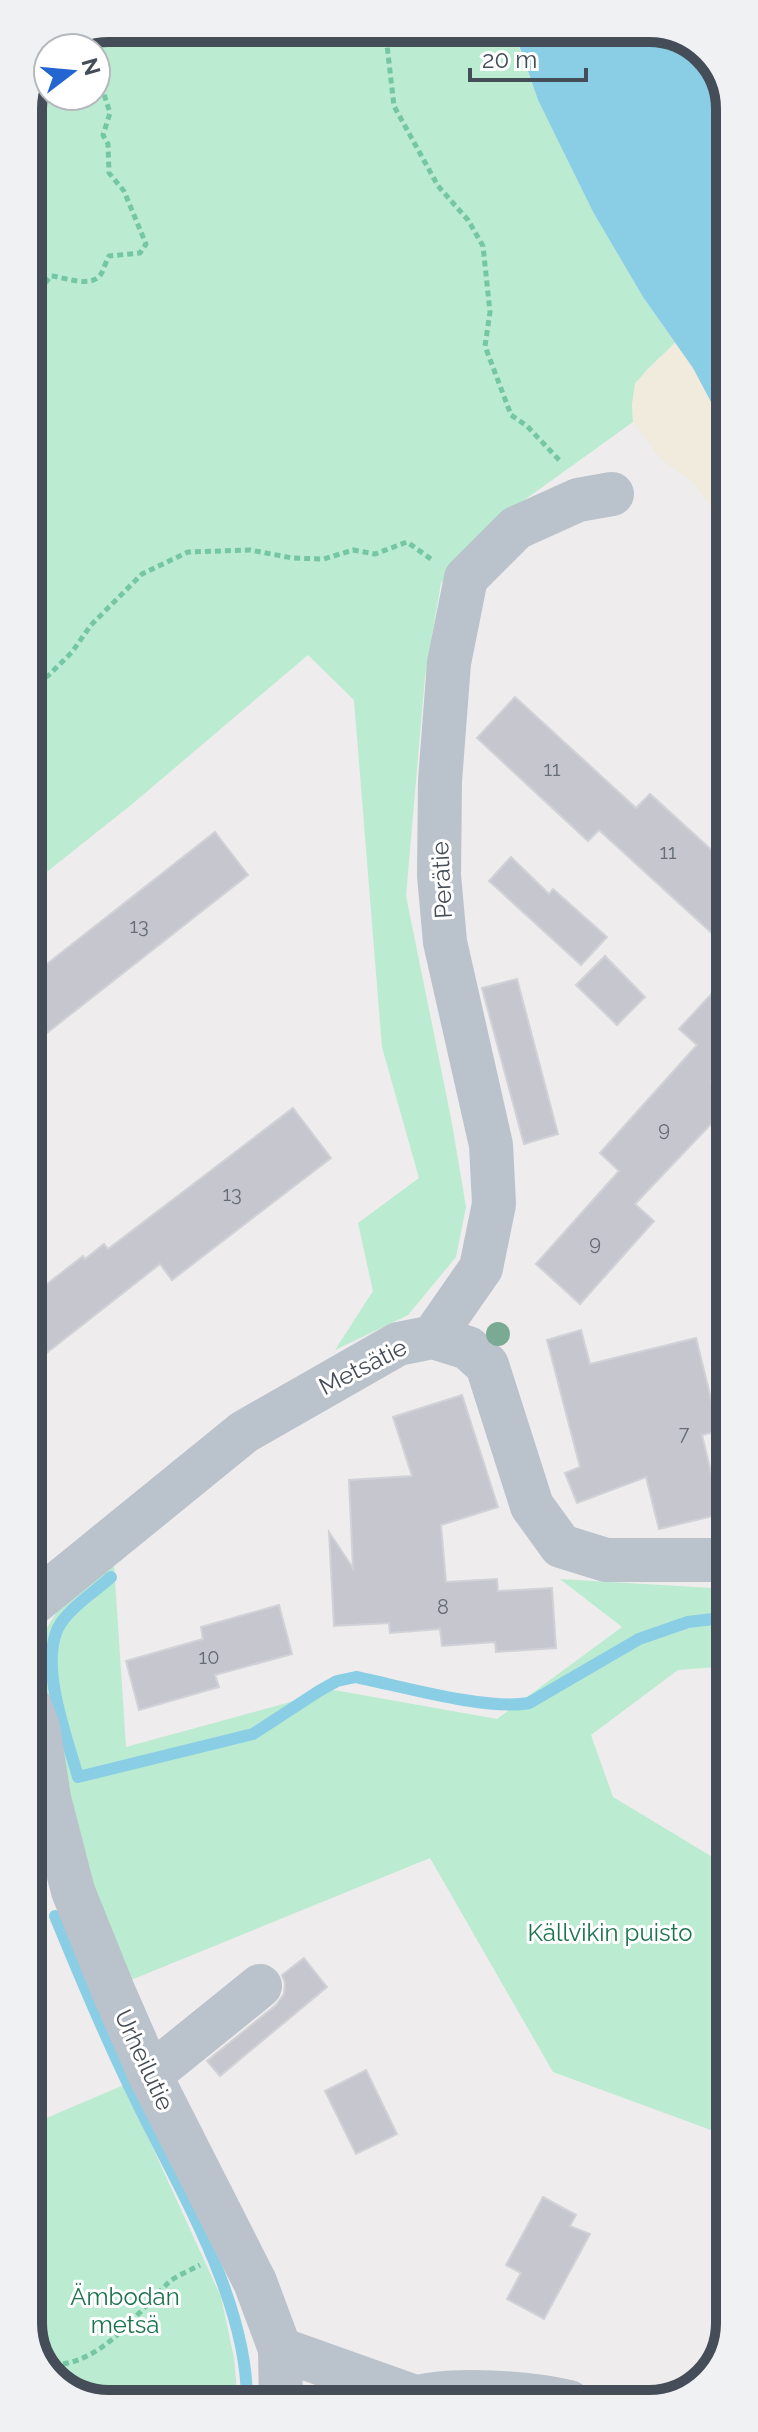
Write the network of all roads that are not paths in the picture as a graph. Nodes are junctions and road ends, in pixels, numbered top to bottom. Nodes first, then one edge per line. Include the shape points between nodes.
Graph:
1 (612, 494) road end
2 (433, 1337) junction
3 (716, 1560) edge
4 (42, 1596) edge
5 (42, 1753) edge
6 (260, 1986) dead end
7 (150, 2075) junction
8 (280, 2349) junction
9 (281, 2390) edge
10 (384, 2390) edge

1 - 2 street, Perätie via 578,500 516,528 466,578 449,663 439,875 445,942 491,1145 494,1204 481,1268
2 - 3 street, Metsätie via 468,1348 487,1365 532,1506 561,1546 606,1560
2 - 4 street, Metsätie via 398,1344 244,1432
5 - 7 street, Urheilutie via 73,1891
6 - 7 street
7 - 8 street, Urheilutie via 255,2282
8 - 9 street, Urheilutie
8 - 10 street

